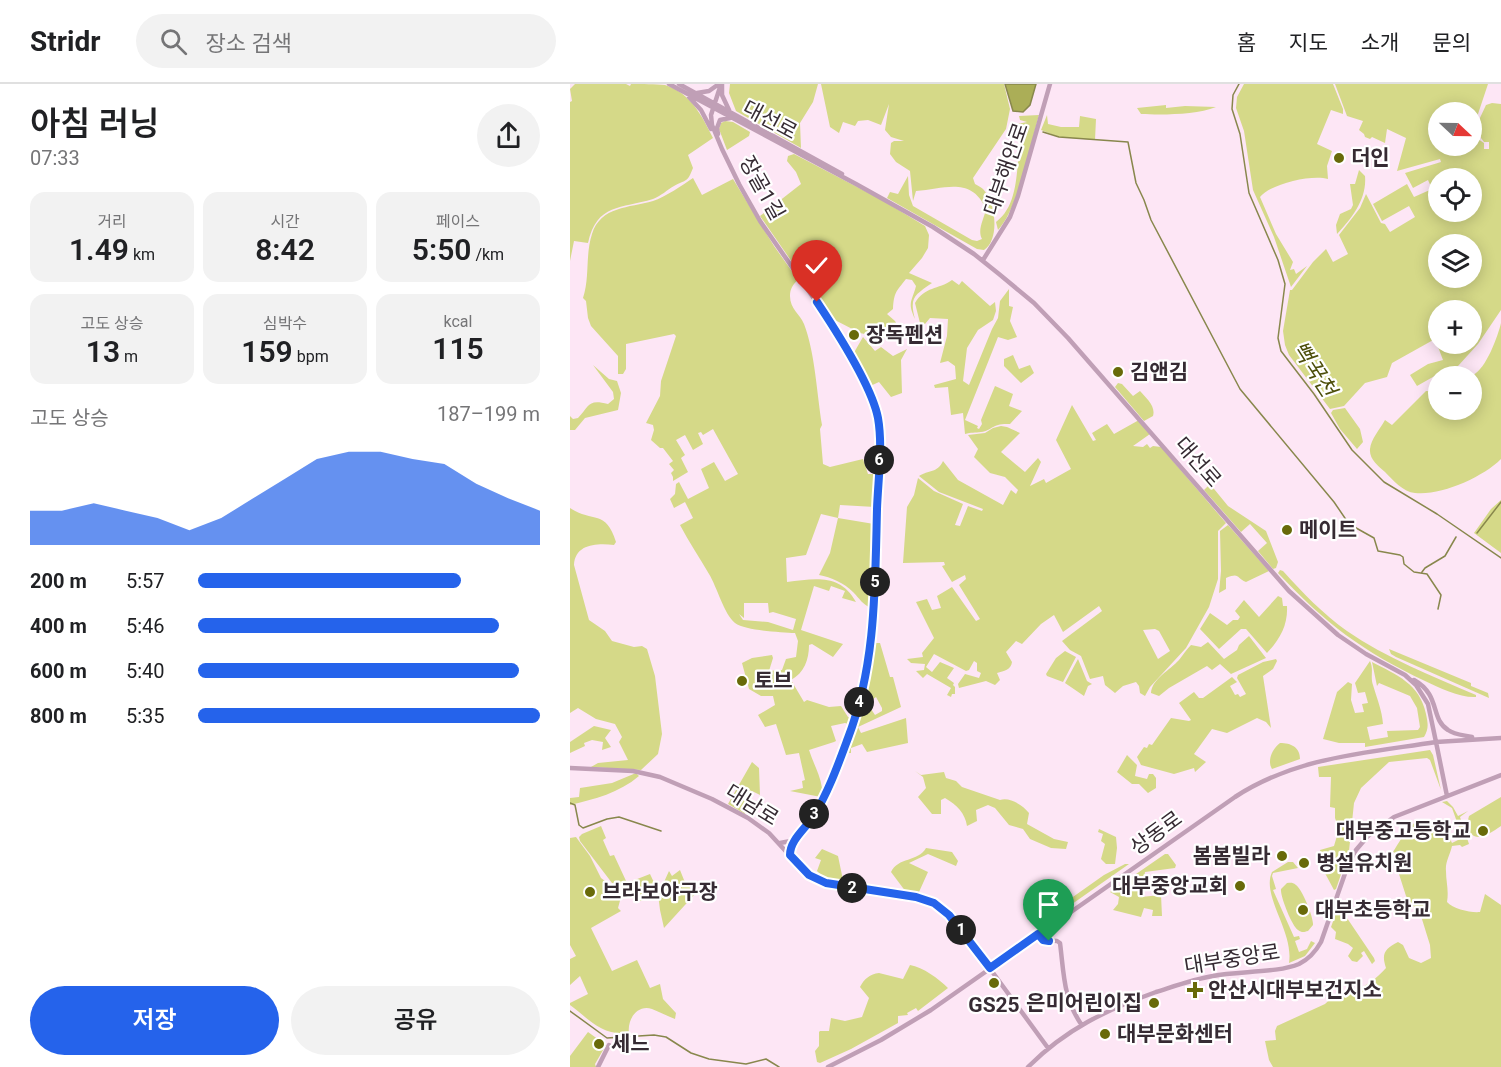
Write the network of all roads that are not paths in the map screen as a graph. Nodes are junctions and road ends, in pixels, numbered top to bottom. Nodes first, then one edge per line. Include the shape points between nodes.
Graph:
1 (669, 84) edge
2 (679, 84) edge
3 (720, 84) edge
4 (1050, 84) edge
5 (682, 92) junction
6 (696, 93) junction
7 (713, 105) junction
8 (730, 112) junction
9 (732, 118) junction
10 (722, 149) junction
11 (856, 184) junction
12 (983, 260) junction
13 (1405, 675) junction
14 (1477, 738) junction
15 (1501, 738) edge
16 (1436, 742) junction
17 (570, 768) edge
18 (1501, 775) edge
19 (1447, 796) junction
20 (796, 840) junction
21 (780, 843) junction
22 (790, 855) junction
23 (1038, 934) junction
24 (990, 968) junction
25 (1081, 1024) junction
26 (609, 1045) dead end
27 (1048, 1048) junction
28 (598, 1067) edge
29 (828, 1067) edge
30 (1028, 1067) edge

1 - 5 street, 대선로
2 - 6 street, 대선로
3 - 6 street
3 - 7 street
3 - 8 street
4 - 12 street, 대부해안로 via 1018,196 1010,217
5 - 7 street, 대선로
5 - 10 street via 701,111
6 - 7 street, 대선로
7 - 8 street, 대선로
7 - 9 street, 대선로
7 - 10 street, 장골1길 via 712,124
8 - 11 street, 대선로
9 - 10 street via 717,125
9 - 11 street, 대선로
10 - 20 street, 장골1길 via 760,221 831,323 865,386 878,423 874,619 866,673 854,722 834,774 819,807
11 - 12 street, 대선로
12 - 13 street, 대선로 via 1068,338 1289,591 1344,640
13 - 14 street via 1430,692 1446,728
13 - 16 street, 대선로 via 1426,699
14 - 15 street
14 - 16 street
16 - 19 street
16 - 23 street, 상동로 via 1320,761 1269,777
17 - 21 street, 대남로 via 633,771 660,777 734,809
18 - 19 street, 대부중앙로
19 - 25 street, 대부중앙로 via 1394,817 1360,844 1348,865 1324,936 1305,961 1202,978 1148,995
20 - 21 street
20 - 22 street, 장골1길
21 - 22 street, 대남로
22 - 24 street, 대남로 via 809,875 826,883 934,903 949,915
23 - 24 street, 상동로
23 - 25 street via 1043,940 1060,943 1068,1002
24 - 27 street, 대남로
24 - 29 street, 상동로 via 907,1025
25 - 27 street, 대부중앙로
26 - 28 street
27 - 30 street, 대부중앙로

